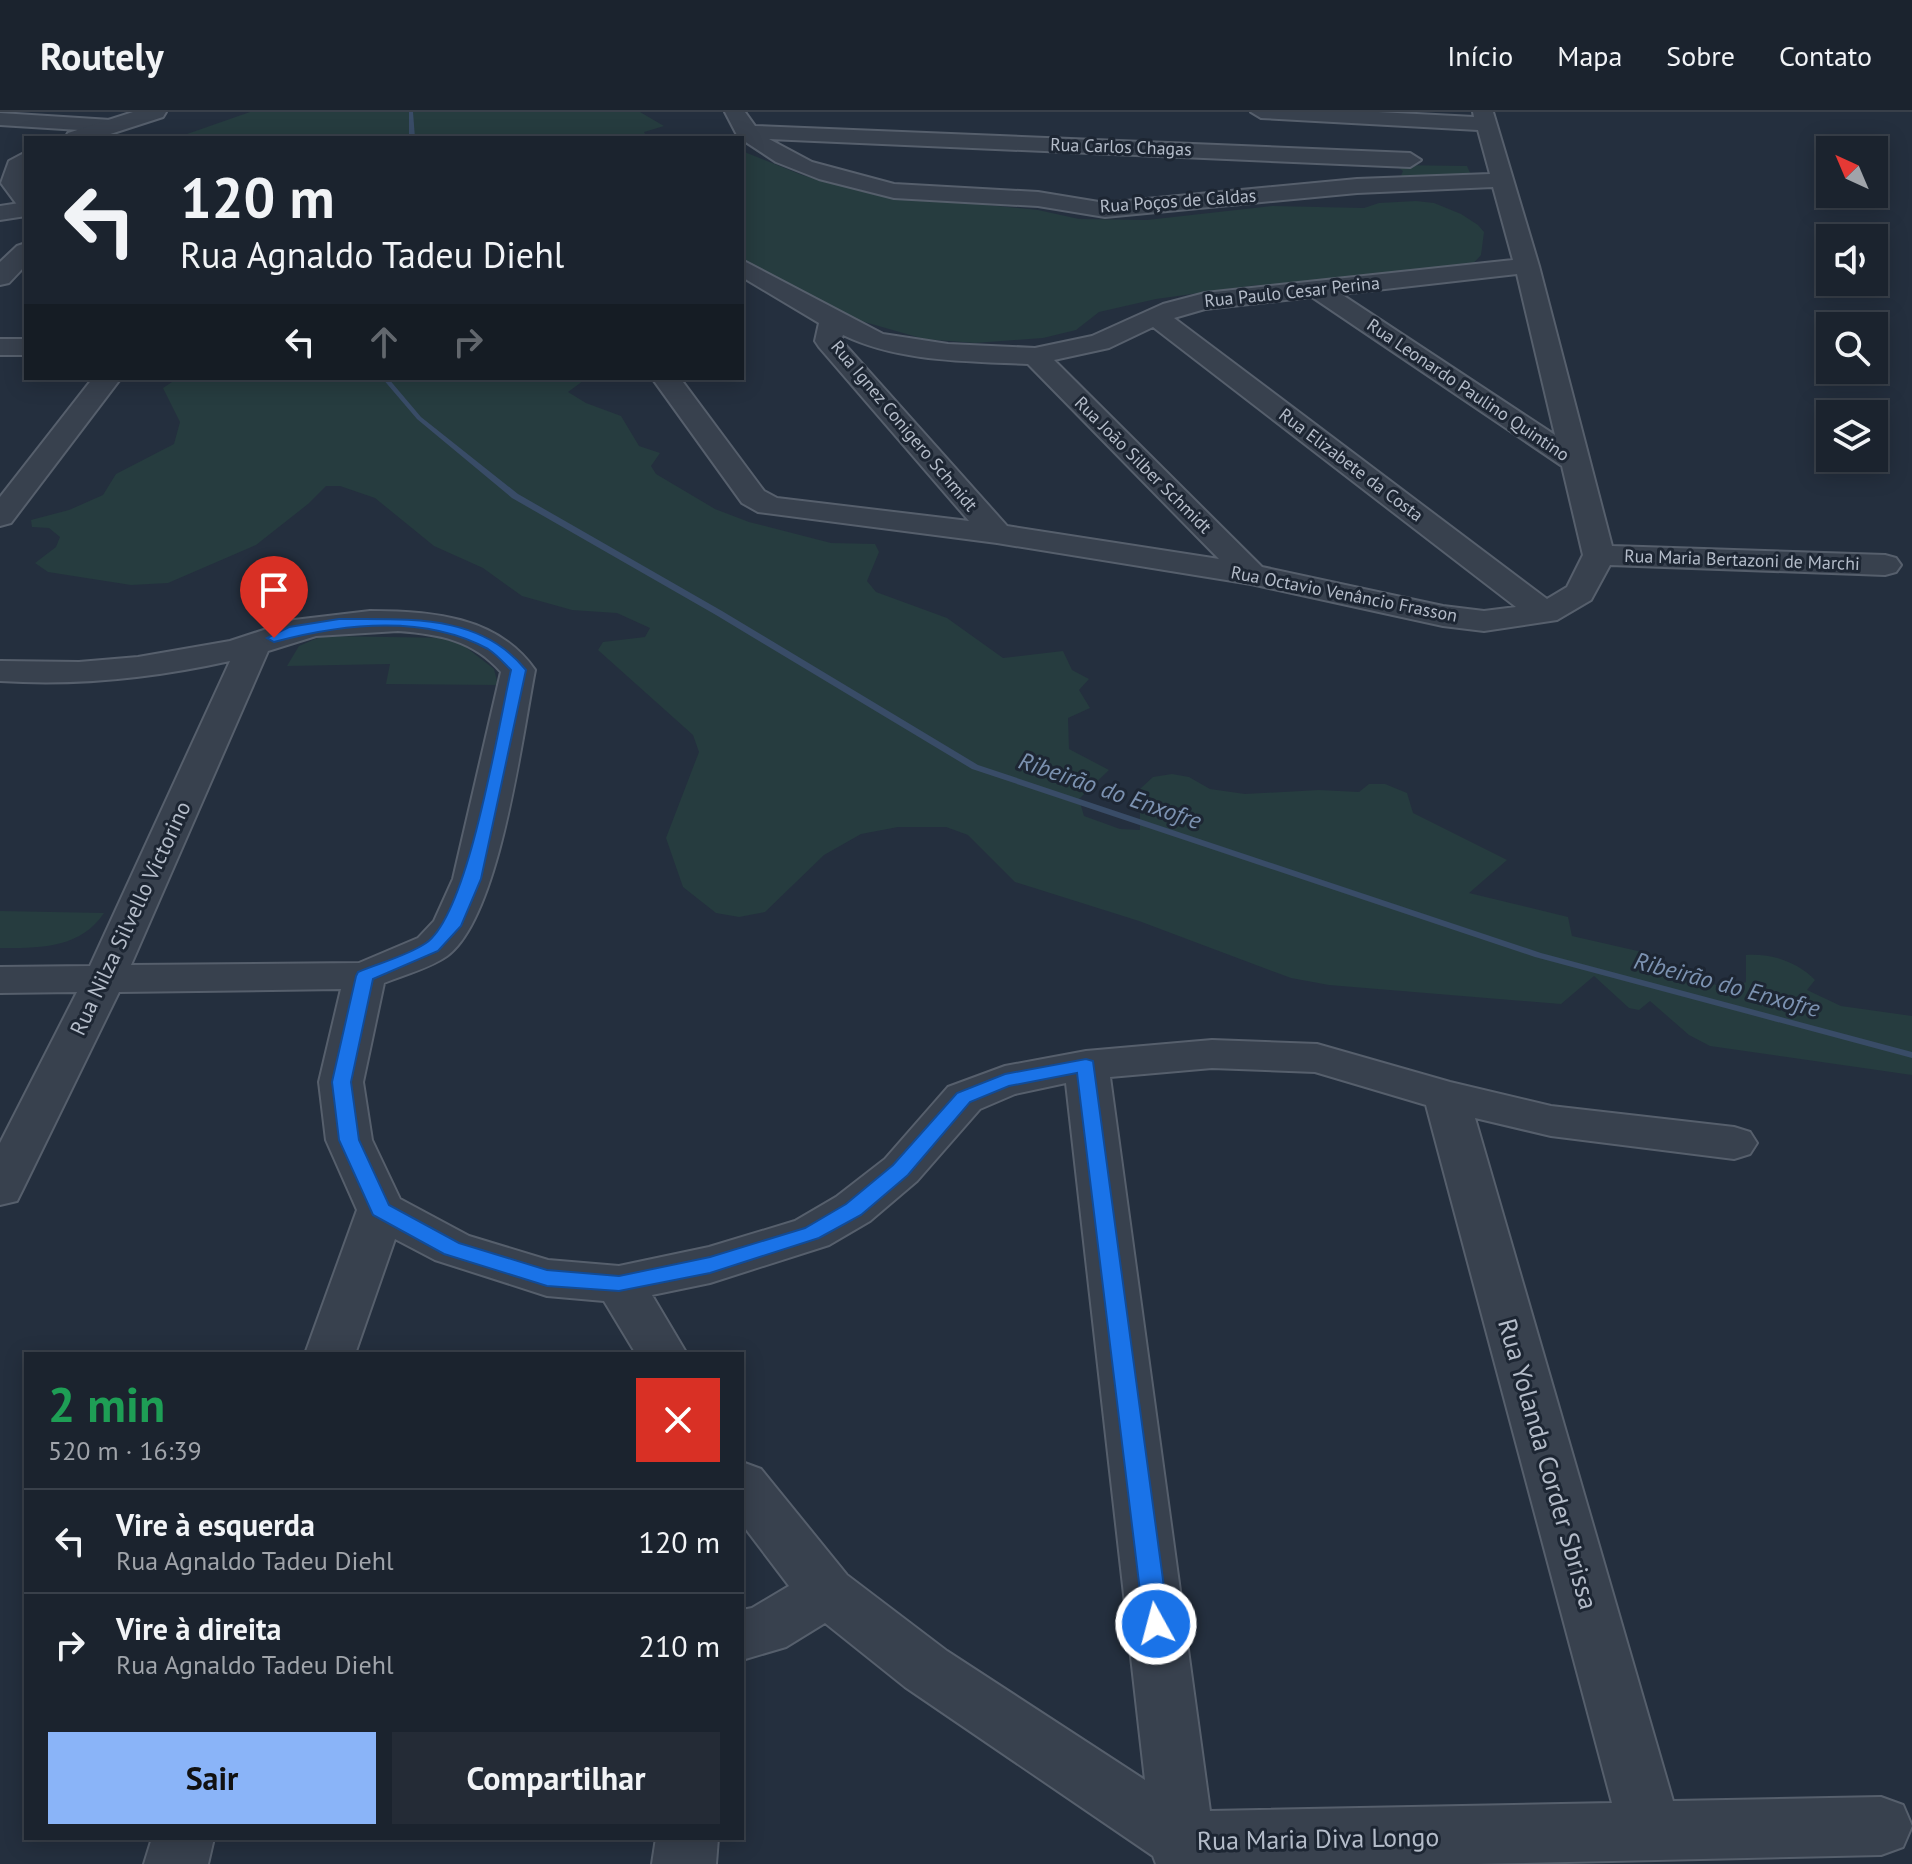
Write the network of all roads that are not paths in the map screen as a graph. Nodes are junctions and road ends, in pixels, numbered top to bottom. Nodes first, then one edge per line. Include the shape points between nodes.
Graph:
1 (155, 112) edge
2 (1261, 112) edge
3 (1484, 118) edge
4 (0, 119) edge
5 (111, 126) junction
6 (748, 130) edge
7 (82, 136) edge
8 (1351, 157) junction
9 (14, 164) edge
10 (1499, 172) junction
11 (1366, 186) junction
12 (24, 198) edge
13 (24, 209) edge
14 (0, 213) edge
15 (24, 253) edge
16 (1527, 266) junction
17 (744, 268) edge
18 (0, 277) edge
19 (1320, 291) junction
20 (1156, 317) junction
21 (833, 320) junction
22 (0, 347) edge
23 (24, 347) edge
24 (1035, 356) junction
25 (105, 380) edge
26 (667, 380) edge
27 (1576, 462) junction
28 (0, 517) edge
29 (997, 534) junction
30 (1599, 555) junction
31 (1885, 565) dead end
32 (1251, 574) junction
33 (1545, 613) junction
34 (254, 645) junction
35 (0, 672) edge
36 (365, 976) junction
37 (105, 978) junction
38 (0, 980) edge
39 (1086, 1065) junction
40 (1446, 1096) junction
41 (1734, 1143) dead end
42 (0, 1189) edge
43 (381, 1210) junction
44 (619, 1284) junction
45 (331, 1352) edge
46 (661, 1352) edge
47 (744, 1487) edge
48 (827, 1592) junction
49 (744, 1634) edge
50 (1881, 1826) dead end
51 (1651, 1832) junction
52 (182, 1840) edge
53 (687, 1840) edge
54 (1184, 1853) edge
55 (176, 1864) edge
56 (684, 1864) edge

1 - 5 street
2 - 3 street
3 - 10 street
4 - 5 street
5 - 7 street
6 - 8 street, Rua Carlos Chagas via 1004,134
6 - 11 street, Rua Poços de Caldas via 789,161 894,191 1038,199 1105,210
8 - 10 street, Rua Carlos Chagas
8 - 11 street via 1387,170 1383,180
9 - 12 street via 13,183
10 - 11 street, Rua Poços de Caldas
10 - 16 street
13 - 14 street
15 - 18 street
16 - 19 street, Rua Paulo Cesar Perina
16 - 27 street
17 - 21 street, Rua Ignez Conigero Schmidt
19 - 20 street, Rua Paulo Cesar Perina via 1205,301
19 - 27 street, Rua Leonardo Paulino Quintino
20 - 24 street, Rua Paulo Cesar Perina via 1100,342
20 - 33 street, Rua Elizabete da Costa
21 - 24 street, Rua Paulo Cesar Perina via 891,345
21 - 29 street, Rua Ignez Conigero Schmidt via 828,341
22 - 23 street
24 - 32 street, Rua João Silber Schmidt
25 - 28 street
26 - 29 street, Rua Octavio Venâncio Frasson via 753,497 769,506
27 - 30 street
29 - 32 street, Rua Octavio Venâncio Frasson
30 - 31 street, Rua Maria Bertazoni de Marchi
30 - 33 street, Rua Octavio Venâncio Frasson via 1580,593
32 - 33 street, Rua Octavio Venâncio Frasson via 1443,616 1484,621
34 - 35 street via 140,666 63,674
34 - 36 street via 294,630 339,623 438,624 495,647 518,670 473,879 452,926 432,947
34 - 37 street, Rua Nilza Silvello Victorino
36 - 37 street
36 - 43 street via 341,1082 349,1140
37 - 38 street
37 - 42 street, Rua Nilza Silvello Victorino
39 - 40 street via 1212,1054 1317,1058
39 - 44 street via 1005,1081 964,1098 901,1170 853,1209 812,1233 710,1265
39 - 54 street
40 - 41 street via 1551,1121
40 - 51 street, Rua Yolanda Corder Sbrissa
43 - 44 street via 452,1248 533,1274
43 - 45 street
44 - 46 street
47 - 48 street, Rua Maria Diva Longo
48 - 49 street via 766,1629
48 - 54 street, Rua Maria Diva Longo
50 - 51 street, Rua Maria Diva Longo
51 - 54 street, Rua Maria Diva Longo
52 - 55 street
53 - 56 street

